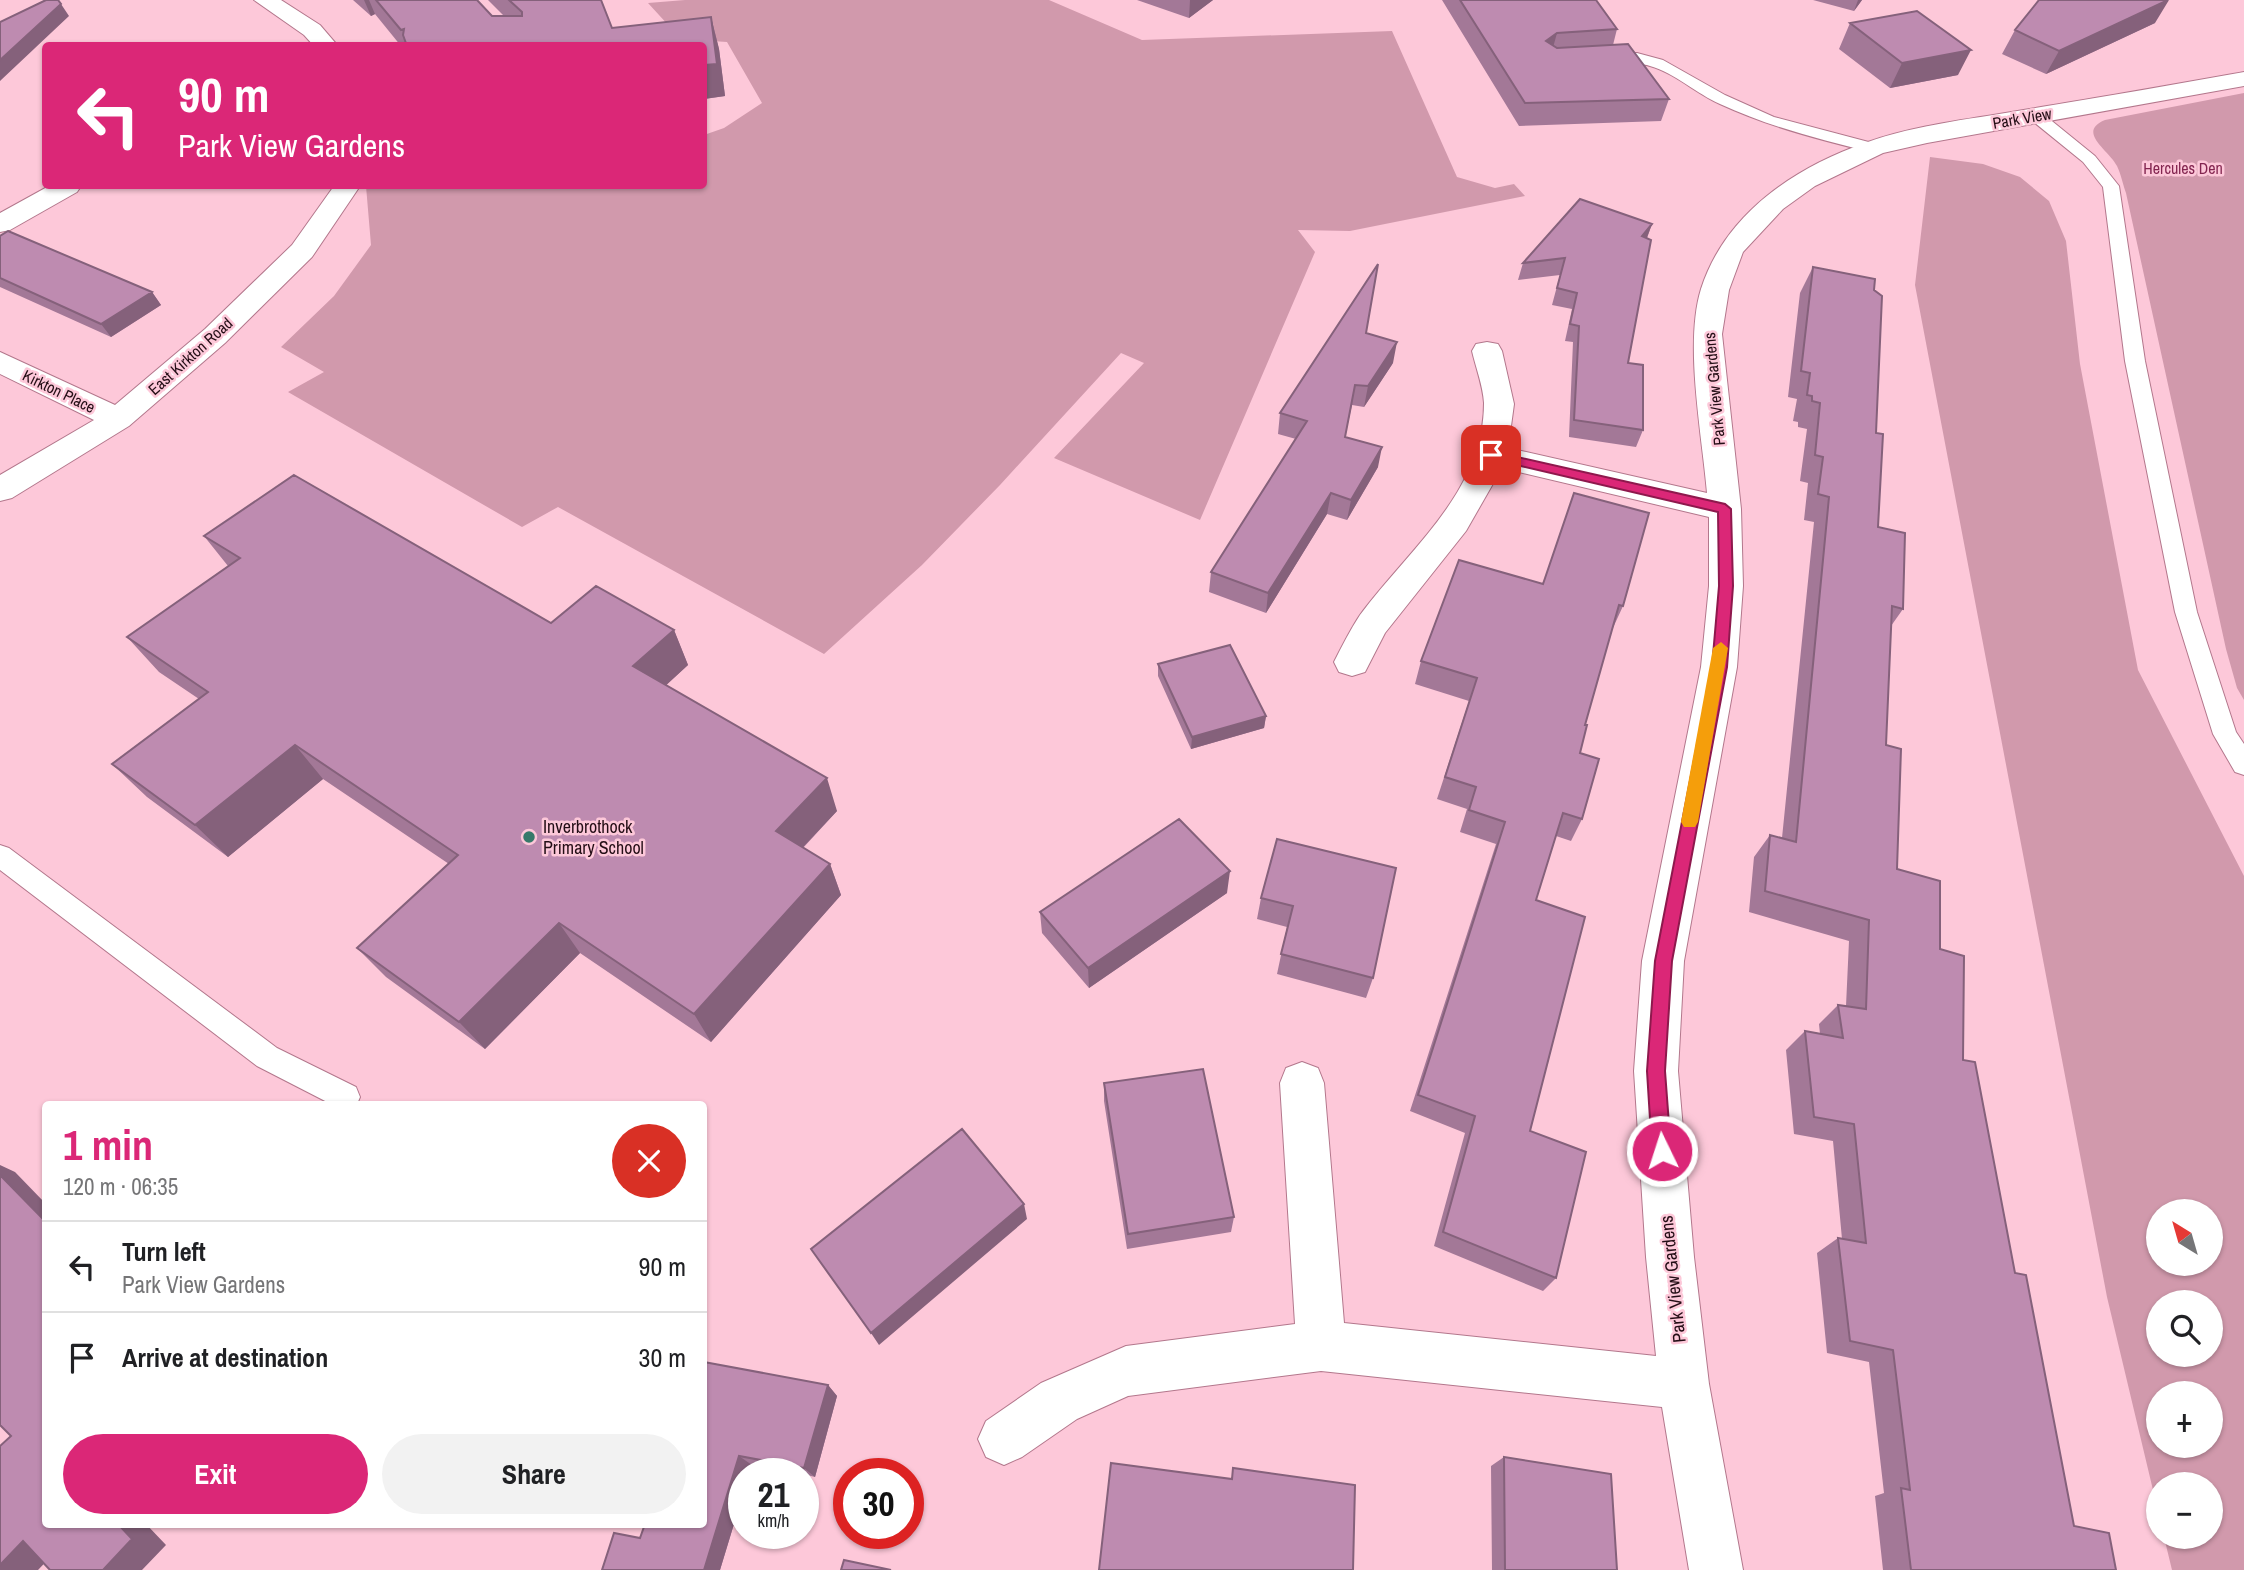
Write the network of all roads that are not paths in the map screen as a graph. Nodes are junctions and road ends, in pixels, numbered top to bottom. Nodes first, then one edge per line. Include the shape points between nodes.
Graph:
1 (265, 0) edge
2 (323, 42) edge
3 (1588, 61) edge
4 (2244, 79) edge
5 (2036, 116) junction
6 (1874, 148) junction
7 (1806, 180) joint
8 (63, 189) edge
9 (345, 189) edge
10 (0, 224) edge
11 (1487, 351) dead end
12 (0, 362) edge
13 (118, 419) junction
14 (1491, 455) junction
15 (0, 490) edge
16 (1725, 509) junction
17 (1352, 662) dead end
18 (2244, 765) edge
19 (0, 856) edge
20 (1302, 1083) dead end
21 (345, 1097) dead end
22 (1321, 1346) junction
23 (1684, 1384) junction
24 (1004, 1439) dead end
25 (1716, 1570) edge

1 - 2 street
3 - 6 lane via 1637,58 1658,63 1768,120
4 - 5 street, Park View
5 - 6 street, Park View
5 - 18 lane via 2089,159 2111,186 2135,362 2186,612 2225,734
6 - 7 street, Park View
7 - 16 street, Park View Gardens via 1750,226 1730,251 1715,290 1707,334
8 - 10 street
9 - 13 street, East Kirkton Road via 302,251 215,336
11 - 14 street via 1499,403
12 - 13 street, Kirkton Place
13 - 15 street, East Kirkton Road
14 - 16 street
14 - 17 street via 1438,547 1372,626
16 - 23 street, Park View Gardens via 1726,586 1719,667 1663,961 1656,1071
19 - 21 lane via 267,1057
20 - 22 street
22 - 23 street
22 - 24 street via 1126,1371 1059,1401
23 - 25 street, Park View Gardens

